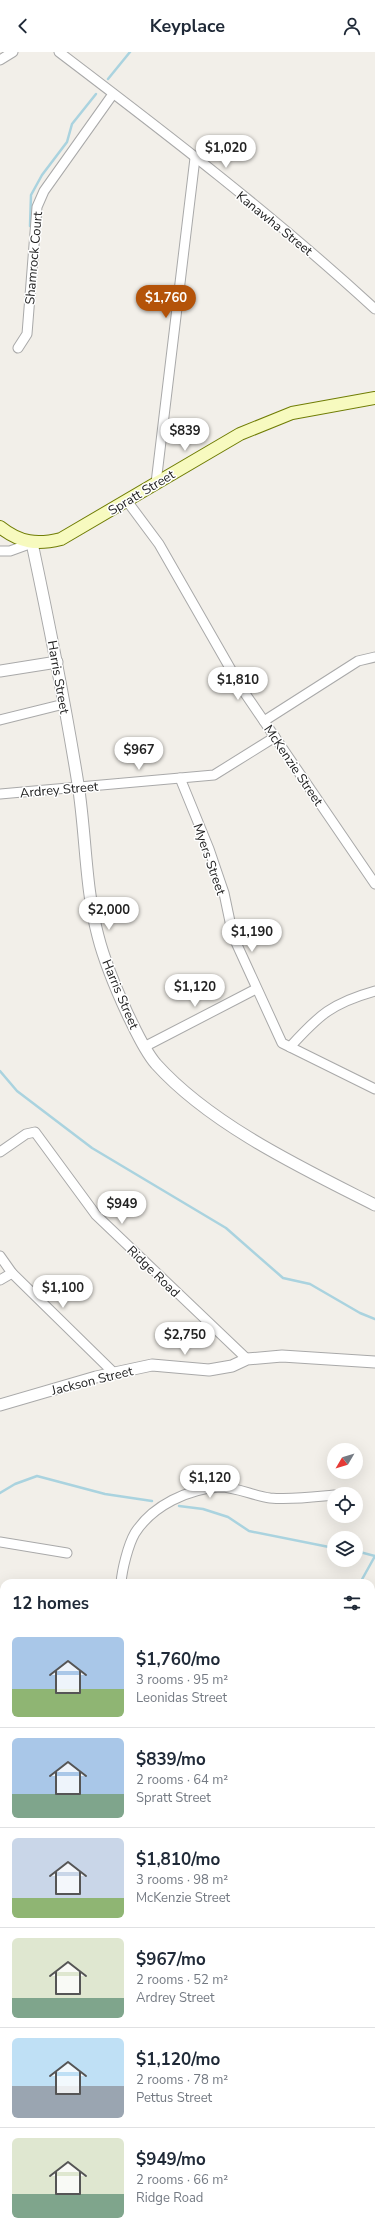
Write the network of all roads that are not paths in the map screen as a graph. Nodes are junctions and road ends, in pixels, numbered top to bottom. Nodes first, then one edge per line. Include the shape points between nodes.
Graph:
1 (13, 52) edge
2 (58, 52) edge
3 (0, 60) edge
4 (113, 94) junction
5 (195, 158) junction
6 (375, 309) edge
7 (18, 348) dead end
8 (375, 398) edge
9 (156, 483) junction
10 (127, 501) junction
11 (0, 526) edge
12 (32, 543) junction
13 (0, 551) edge
14 (375, 657) edge
15 (57, 662) junction
16 (0, 672) edge
17 (64, 704) junction
18 (0, 720) edge
19 (264, 721) junction
20 (275, 736) junction
21 (180, 778) junction
22 (78, 788) junction
23 (0, 794) edge
24 (375, 884) edge
25 (256, 989) junction
26 (375, 991) edge
27 (144, 1047) junction
28 (290, 1047) junction
29 (375, 1089) edge
30 (0, 1152) edge
31 (375, 1205) edge
32 (0, 1256) edge
33 (12, 1273) junction
34 (0, 1280) edge
35 (247, 1359) junction
36 (375, 1362) edge
37 (114, 1373) junction
38 (0, 1405) edge
39 (327, 1496) edge
40 (0, 1542) edge
41 (67, 1553) dead end
42 (121, 1579) edge

1 - 3 street
2 - 4 street, Kanawha Street
4 - 5 street, Kanawha Street
4 - 7 street, Shamrock Court via 44,191 37,207 27,334
5 - 6 street, Kanawha Street via 326,264
5 - 9 street
8 - 9 main road, Spratt Street via 307,410 268,421 240,434
9 - 10 main road, Spratt Street
10 - 12 main road, Spratt Street via 61,539
10 - 19 street, McKenzie Street via 159,544 242,689
11 - 12 main road, Spratt Street via 10,535
12 - 13 street via 10,552
12 - 15 street, Harris Street
14 - 19 street via 358,661
15 - 16 street
15 - 17 street, Harris Street
17 - 18 street
17 - 22 street, Harris Street
19 - 20 street, McKenzie Street
20 - 21 street, Ardrey Street via 214,776
20 - 24 street, McKenzie Street
21 - 22 street, Ardrey Street
21 - 25 street, Myers Street via 209,848 224,893 233,936
22 - 23 street, Ardrey Street
22 - 27 street, Harris Street via 98,935 111,978
25 - 27 street
25 - 28 street, Myers Street via 282,1043
26 - 28 street via 348,999 330,1008 314,1020
27 - 31 street, Harris Street via 174,1081 244,1133 286,1160
28 - 29 street, Myers Street
30 - 35 street, Ridge Road via 26,1134 35,1132 96,1215
32 - 33 street
33 - 34 street
33 - 37 street
35 - 36 street, Jackson Street via 282,1356
35 - 37 street, Jackson Street via 232,1366 209,1370 152,1365
37 - 38 street, Jackson Street
39 - 42 street via 301,1499 270,1498 221,1487 189,1492 155,1511 135,1534
40 - 41 street

